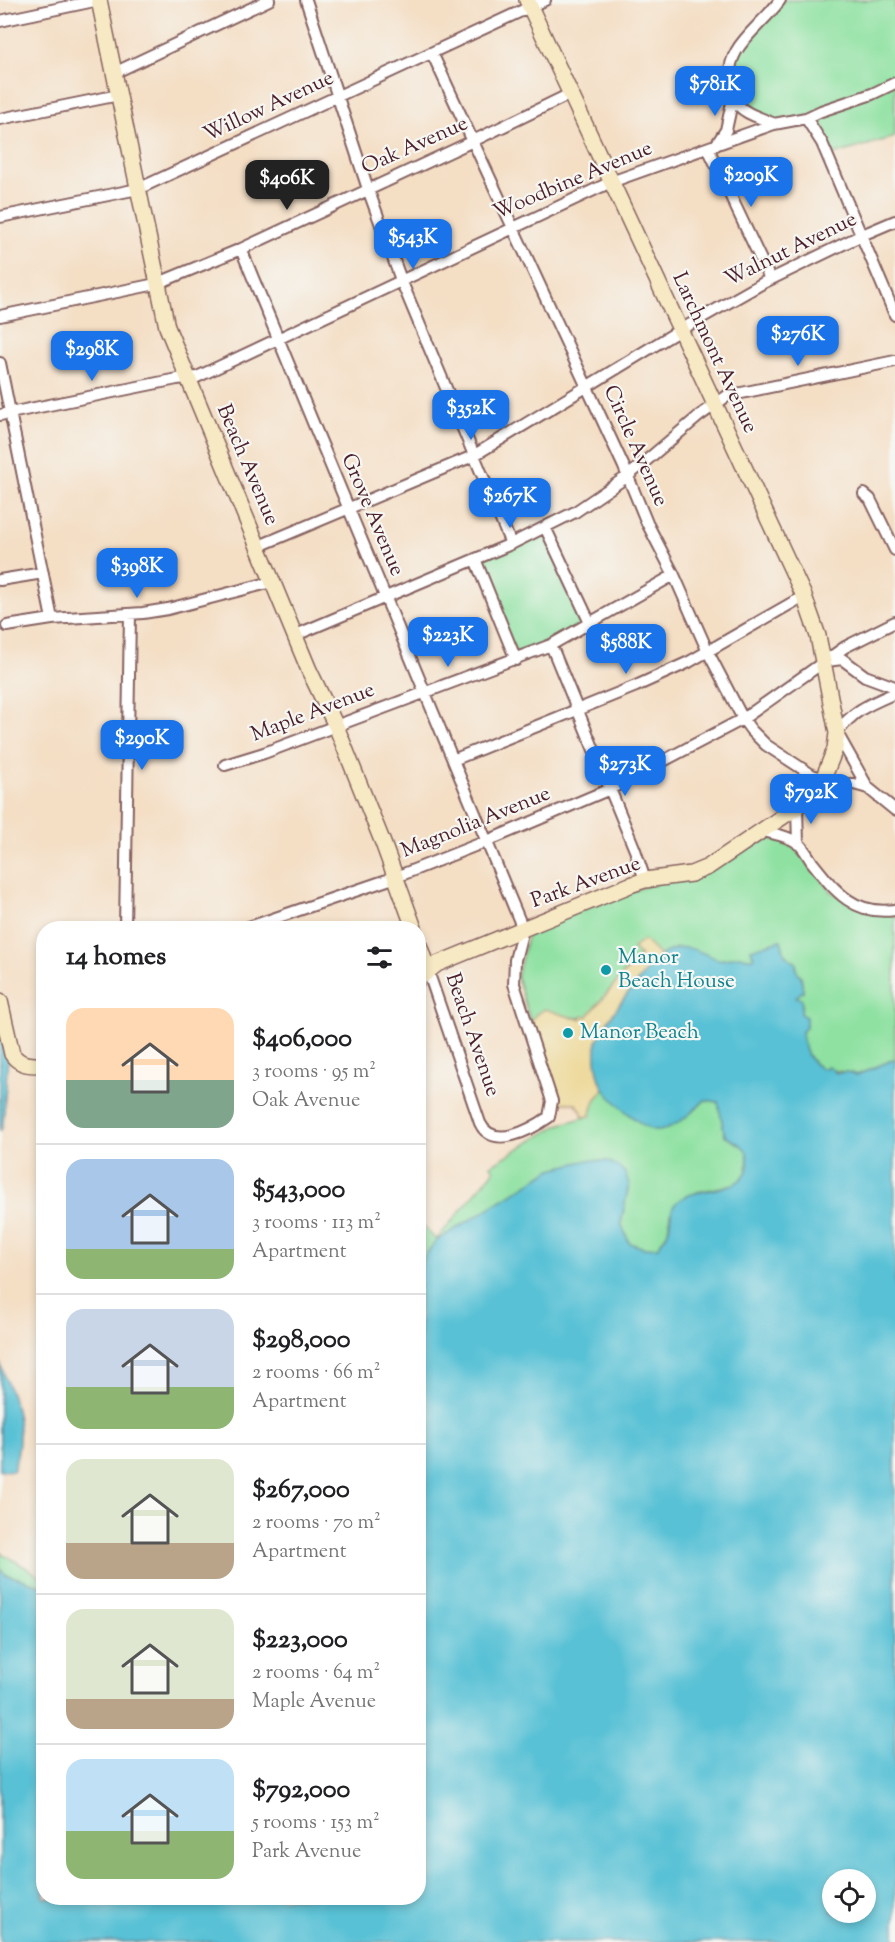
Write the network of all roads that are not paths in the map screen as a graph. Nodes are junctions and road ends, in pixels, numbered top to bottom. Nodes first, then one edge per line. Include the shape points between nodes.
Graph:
1 (99, 0) edge
2 (269, 0) edge
3 (306, 0) edge
4 (544, 0) edge
5 (780, 0) edge
6 (528, 3) edge
7 (0, 21) edge
8 (432, 53) junction
9 (114, 73) junction
10 (895, 83) edge
11 (570, 94) junction
12 (119, 95) junction
13 (338, 96) junction
14 (733, 98) junction
15 (806, 118) junction
16 (0, 119) edge
17 (774, 124) junction
18 (473, 141) junction
19 (712, 146) junction
20 (611, 182) junction
21 (138, 189) junction
22 (368, 189) junction
23 (0, 218) edge
24 (895, 221) edge
25 (512, 228) junction
26 (862, 235) junction
27 (241, 249) junction
28 (770, 279) junction
29 (401, 280) junction
30 (156, 284) junction
31 (895, 315) edge
32 (0, 316) edge
33 (680, 330) junction
34 (277, 338) junction
35 (895, 361) edge
36 (0, 363) edge
37 (188, 378) junction
38 (587, 386) junction
39 (714, 404) junction
40 (5, 413) edge
41 (473, 456) junction
42 (628, 476) junction
43 (864, 494) dead end
44 (348, 509) junction
45 (545, 527) junction
46 (511, 544) junction
47 (259, 546) junction
48 (895, 550) edge
49 (474, 559) junction
50 (43, 573) junction
51 (674, 575) junction
52 (0, 580) edge
53 (273, 580) junction
54 (804, 596) junction
55 (386, 598) junction
56 (130, 614) junction
57 (52, 619) junction
58 (895, 622) edge
59 (590, 623) junction
60 (7, 626) dead end
61 (296, 635) junction
62 (551, 645) junction
63 (708, 652) junction
64 (516, 660) junction
65 (824, 662) junction
66 (895, 687) edge
67 (424, 692) junction
68 (895, 693) edge
69 (577, 710) junction
70 (743, 719) junction
71 (336, 726) junction
72 (837, 733) junction
73 (453, 760) junction
74 (225, 765) dead end
75 (823, 779) junction
76 (868, 788) junction
77 (610, 789) junction
78 (797, 807) junction
79 (895, 810) edge
80 (763, 831) junction
81 (487, 841) junction
82 (798, 844) junction
83 (396, 877) junction
84 (645, 880) junction
85 (895, 910) edge
86 (125, 921) edge
87 (267, 921) edge
88 (412, 921) edge
89 (523, 929) junction
90 (426, 972) edge
91 (426, 983) edge
92 (0, 1001) edge
93 (36, 1064) edge
94 (492, 1136) joint

1 - 7 street
1 - 9 street, Beach Avenue
2 - 9 street
3 - 13 street
4 - 6 street, Willow Avenue
5 - 14 street via 733,56 728,75
6 - 8 street, Willow Avenue
6 - 11 street, Larchmont Avenue
8 - 13 street, Willow Avenue
8 - 18 street, Circle Avenue
9 - 12 street, Beach Avenue
10 - 15 street, Woodbine Avenue
11 - 18 street, Oak Avenue
11 - 20 street, Larchmont Avenue
12 - 16 street
12 - 21 street, Beach Avenue
13 - 21 street, Willow Avenue
13 - 22 street
14 - 17 street via 741,108
14 - 19 street via 726,130
15 - 17 street, Woodbine Avenue
15 - 26 street via 822,143
17 - 19 street, Woodbine Avenue
18 - 22 street, Oak Avenue
18 - 25 street, Circle Avenue
19 - 20 street, Woodbine Avenue
19 - 28 street
20 - 25 street, Woodbine Avenue
20 - 33 street, Larchmont Avenue
21 - 23 street, Willow Avenue
21 - 30 street, Beach Avenue
22 - 27 street, Oak Avenue
22 - 29 street
24 - 26 street, Walnut Avenue
25 - 29 street, Woodbine Avenue
25 - 38 street, Circle Avenue
26 - 28 street, Walnut Avenue
26 - 31 street
27 - 30 street, Oak Avenue
27 - 34 street, Grove Avenue
28 - 33 street, Walnut Avenue
29 - 34 street, Woodbine Avenue
29 - 41 street
30 - 32 street, Oak Avenue
30 - 37 street, Beach Avenue via 167,327
33 - 38 street, Walnut Avenue
33 - 39 street, Larchmont Avenue
34 - 37 street, Woodbine Avenue
34 - 44 street, Grove Avenue
35 - 39 street via 727,396
36 - 40 street
37 - 40 street, Woodbine Avenue
37 - 47 street, Beach Avenue
38 - 41 street, Walnut Avenue
38 - 42 street, Circle Avenue
39 - 42 street
39 - 54 street, Larchmont Avenue
40 - 50 street
41 - 44 street, Walnut Avenue
41 - 46 street
42 - 45 street
42 - 51 street, Circle Avenue
43 - 48 street
44 - 47 street, Walnut Avenue
44 - 55 street, Grove Avenue
45 - 46 street
45 - 59 street
46 - 49 street
47 - 53 street, Beach Avenue
49 - 55 street
49 - 64 street
50 - 52 street
50 - 57 street
51 - 59 street, Maple Avenue
51 - 63 street, Circle Avenue
53 - 56 street via 168,609
53 - 61 street, Beach Avenue
54 - 63 street
54 - 65 street, Larchmont Avenue
55 - 61 street
55 - 67 street, Grove Avenue
56 - 57 street
56 - 86 street
57 - 60 street
58 - 65 street, Magnolia Avenue
59 - 62 street, Maple Avenue
61 - 71 street, Beach Avenue
62 - 64 street, Maple Avenue
62 - 69 street
63 - 69 street
63 - 70 street, Circle Avenue
64 - 67 street, Maple Avenue
65 - 66 street via 842,659 865,676
65 - 70 street, Magnolia Avenue
65 - 72 street, Larchmont Avenue
67 - 71 street, Maple Avenue
67 - 73 street, Grove Avenue
68 - 72 street, Park Avenue via 854,713
69 - 73 street
69 - 77 street
70 - 75 street, Circle Avenue via 766,745
70 - 77 street, Magnolia Avenue
71 - 74 street, Maple Avenue
71 - 83 street, Beach Avenue
72 - 75 street, Park Avenue
72 - 76 street
73 - 81 street, Grove Avenue
75 - 76 street, Circle Avenue
75 - 78 street, Park Avenue
76 - 79 street
77 - 81 street, Magnolia Avenue
77 - 84 street
78 - 80 street, Park Avenue
78 - 82 street
80 - 82 street
80 - 84 street, Park Avenue via 708,867
81 - 83 street, Magnolia Avenue
81 - 89 street, Grove Avenue
82 - 85 street via 849,901 874,910
83 - 87 street, Magnolia Avenue
83 - 88 street, Beach Avenue
84 - 89 street, Park Avenue
89 - 90 street via 436,964
89 - 94 street, Park Avenue via 514,984 552,1101 551,1111 549,1117 515,1134
91 - 94 street, Beach Avenue via 480,1124
92 - 93 street via 12,1054 21,1063

